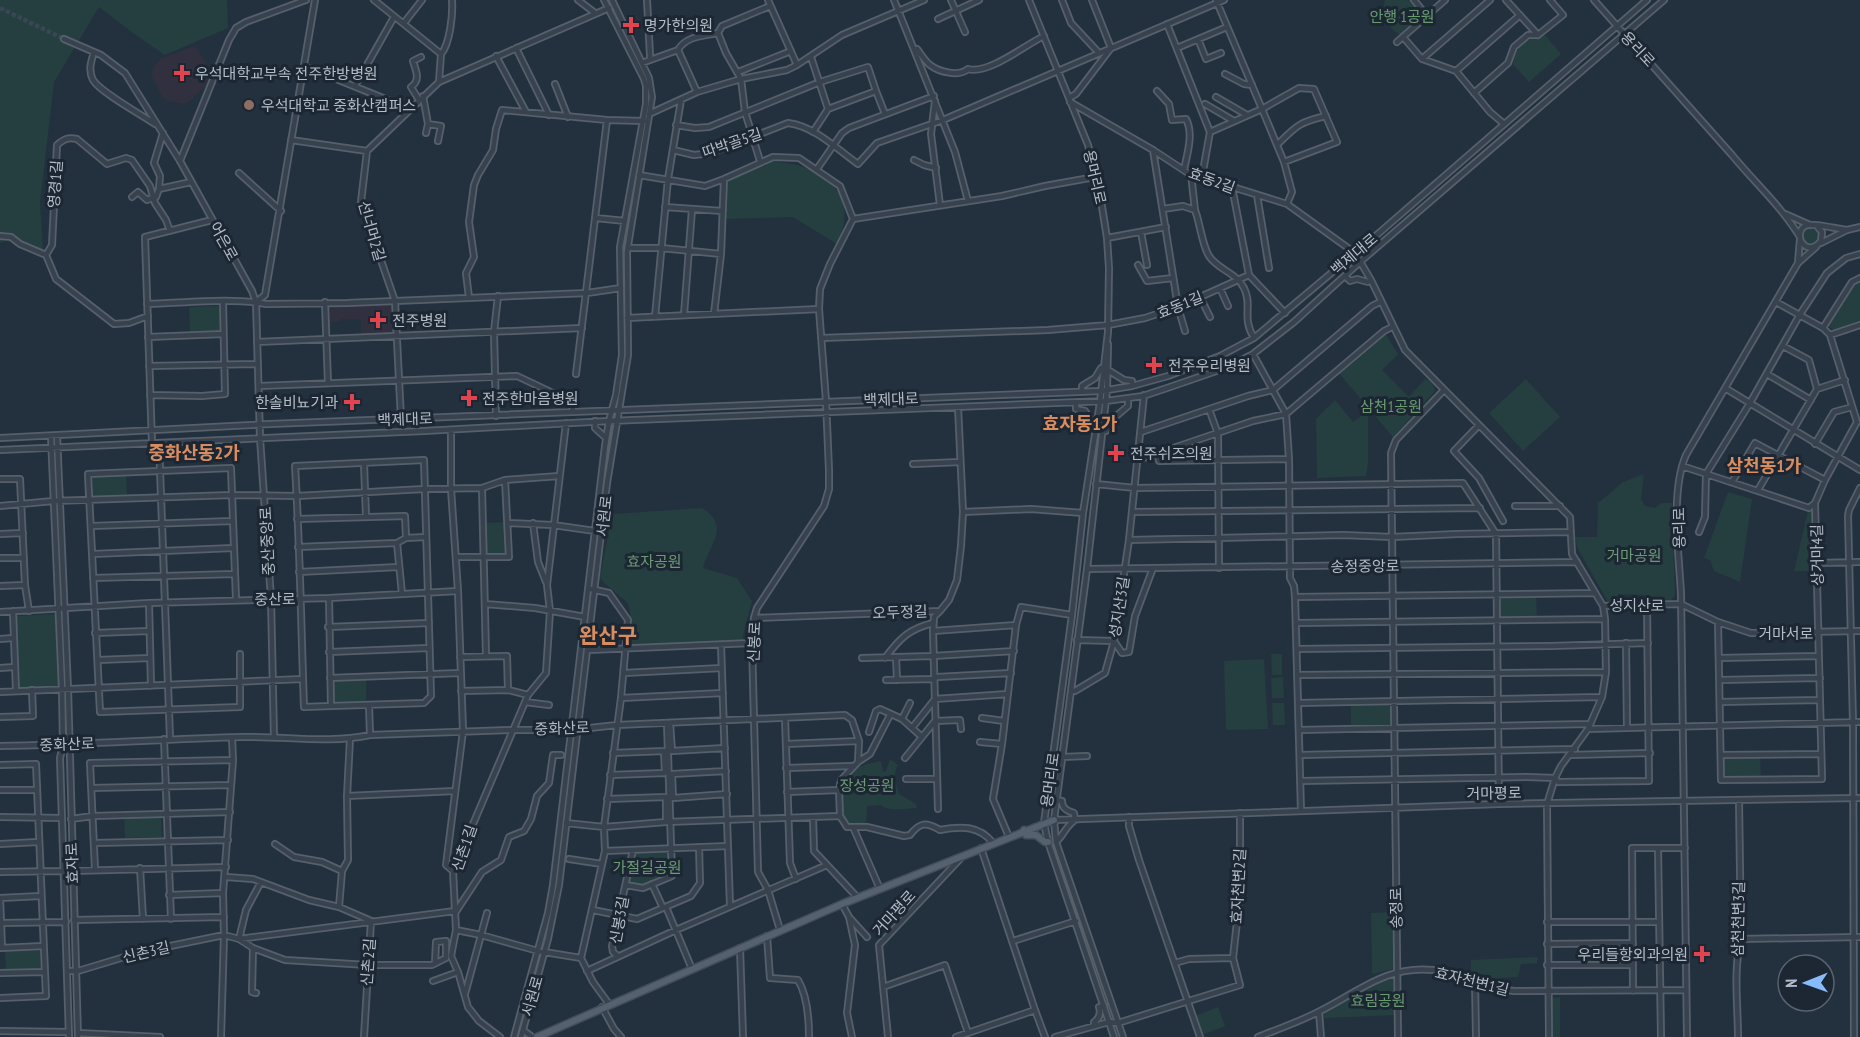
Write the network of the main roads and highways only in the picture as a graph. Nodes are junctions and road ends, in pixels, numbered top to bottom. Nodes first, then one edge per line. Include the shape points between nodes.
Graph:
1 (1054, 820) road end
2 (1024, 830) junction
3 (1048, 842) road end
4 (537, 1037) edge

1 - 2 main road, 거마평로
2 - 3 main road via 1026,835 1036,835
2 - 4 main road, 거마평로 via 857,897

